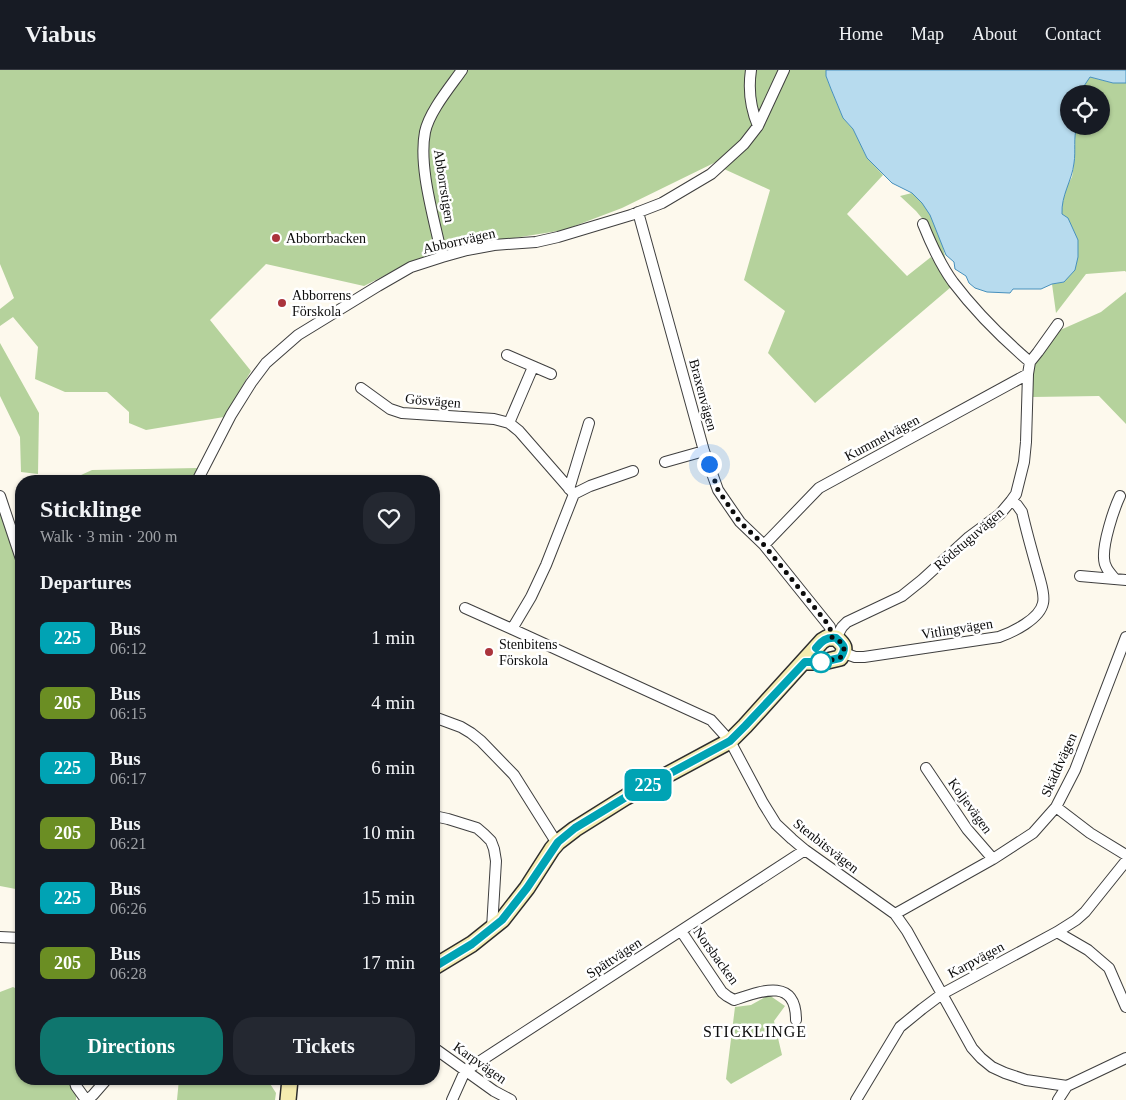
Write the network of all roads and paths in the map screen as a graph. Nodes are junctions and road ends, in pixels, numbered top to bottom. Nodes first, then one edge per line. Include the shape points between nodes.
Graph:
1 (462, 70) edge
2 (751, 70) edge
3 (784, 70) edge
4 (758, 126) junction
5 (638, 212) junction
6 (923, 224) dead end
7 (442, 256) junction
8 (1058, 324) dead end
9 (507, 356) dead end
10 (1030, 362) junction
11 (533, 367) junction
12 (552, 374) dead end
13 (1028, 374) junction
14 (361, 388) dead end
15 (509, 423) junction
16 (589, 423) dead end
17 (704, 451) junction
18 (665, 462) dead end
19 (633, 471) dead end
20 (203, 475) edge
21 (571, 491) junction
22 (0, 496) edge
23 (1120, 496) dead end
24 (1011, 501) junction
25 (15, 541) edge
26 (764, 545) junction
27 (1080, 576) dead end
28 (1115, 579) junction
29 (1126, 580) edge
30 (464, 608) dead end
31 (512, 629) junction
32 (1126, 637) edge
33 (834, 638) junction
34 (844, 653) junction
35 (805, 662) junction
36 (440, 719) edge
37 (730, 741) junction
38 (926, 768) dead end
39 (1056, 807) junction
40 (440, 817) edge
41 (558, 842) junction
42 (805, 850) junction
43 (1126, 855) edge
44 (994, 859) junction
45 (1126, 862) edge
46 (894, 914) junction
47 (492, 928) junction
48 (681, 931) junction
49 (1057, 932) junction
50 (0, 937) edge
51 (15, 938) edge
52 (440, 963) edge
53 (942, 994) junction
54 (1126, 1007) edge
55 (796, 1020) dead end
56 (440, 1052) edge
57 (1126, 1058) edge
58 (465, 1071) junction
59 (76, 1085) edge
60 (102, 1085) edge
61 (289, 1085) edge
62 (1066, 1086) junction
63 (86, 1100) edge
64 (288, 1100) edge
65 (452, 1100) edge
66 (511, 1100) edge
67 (856, 1100) edge
68 (1058, 1100) edge

1 - 7 street, Abborrstigen via 435,109 425,131 423,156
2 - 4 street via 749,92
3 - 4 street, Abborrvägen
4 - 5 street, Abborrvägen via 744,144 711,174
5 - 7 street, Abborrvägen via 536,242
5 - 17 street, Braxenvägen
6 - 10 street via 952,280 973,306
7 - 20 street, Abborrvägen via 411,267 378,286 298,335 266,363 231,415
8 - 10 street, Rödstuguvägen
9 - 11 street
10 - 13 street, Rödstuguvägen
11 - 12 street
11 - 15 street
13 - 24 street, Rödstuguvägen via 1024,462 1016,494
13 - 26 street, Kummelvägen via 819,488
14 - 15 street, Gösvägen via 390,409 402,413 494,419
15 - 21 street
16 - 21 street
17 - 18 street
17 - 26 street, Braxenvägen via 718,490 740,522
19 - 21 street
21 - 31 street via 546,565
22 - 25 street
23 - 28 street via 1104,559 1106,569
24 - 33 street, Rödstuguvägen via 1000,514 902,596 847,622
24 - 34 street, Vitlingvägen via 1022,512 1040,581 1043,602 1029,622 999,638 864,657
26 - 33 street, Braxenvägen via 830,627
27 - 28 street
28 - 29 street
30 - 31 street, Stenbitsvägen
31 - 37 street, Stenbitsvägen via 711,720
32 - 39 street, Skäddvägen via 1075,770
33 - 34 street via 842,644
33 - 35 street, Rödstuguvägen via 822,641
34 - 35 street via 840,658
35 - 37 street, Rödstuguvägen
36 - 41 street via 471,733 514,775
37 - 41 street, Rödstuguvägen via 626,797
37 - 42 street, Stenbitsvägen via 776,824
38 - 44 street, Koljevägen via 967,829
39 - 43 street
39 - 44 street, Skäddvägen via 1033,833
40 - 47 street via 477,828 494,849
41 - 47 street, Rödstuguvägen via 513,908
42 - 46 street, Stenbitsvägen
42 - 48 street, Spättvägen
44 - 46 street, Skäddvägen
45 - 49 street, Karpvägen via 1085,912
46 - 53 street, Stenbitsvägen
47 - 52 street, Rödstuguvägen
48 - 55 street, Norsbacken via 727,996 734,1000 775,989 792,1000
48 - 58 street, Spättvägen
49 - 53 street, Karpvägen
49 - 54 street via 1088,950 1109,968
50 - 51 street
53 - 62 street, Stenbitsvägen via 972,1048 992,1067 1026,1080
53 - 67 street, Karpvägen via 900,1027
56 - 58 street, Karpvägen
57 - 62 street
58 - 65 street
58 - 66 street, Karpvägen
59 - 63 street
60 - 63 street
61 - 64 street
62 - 68 street

